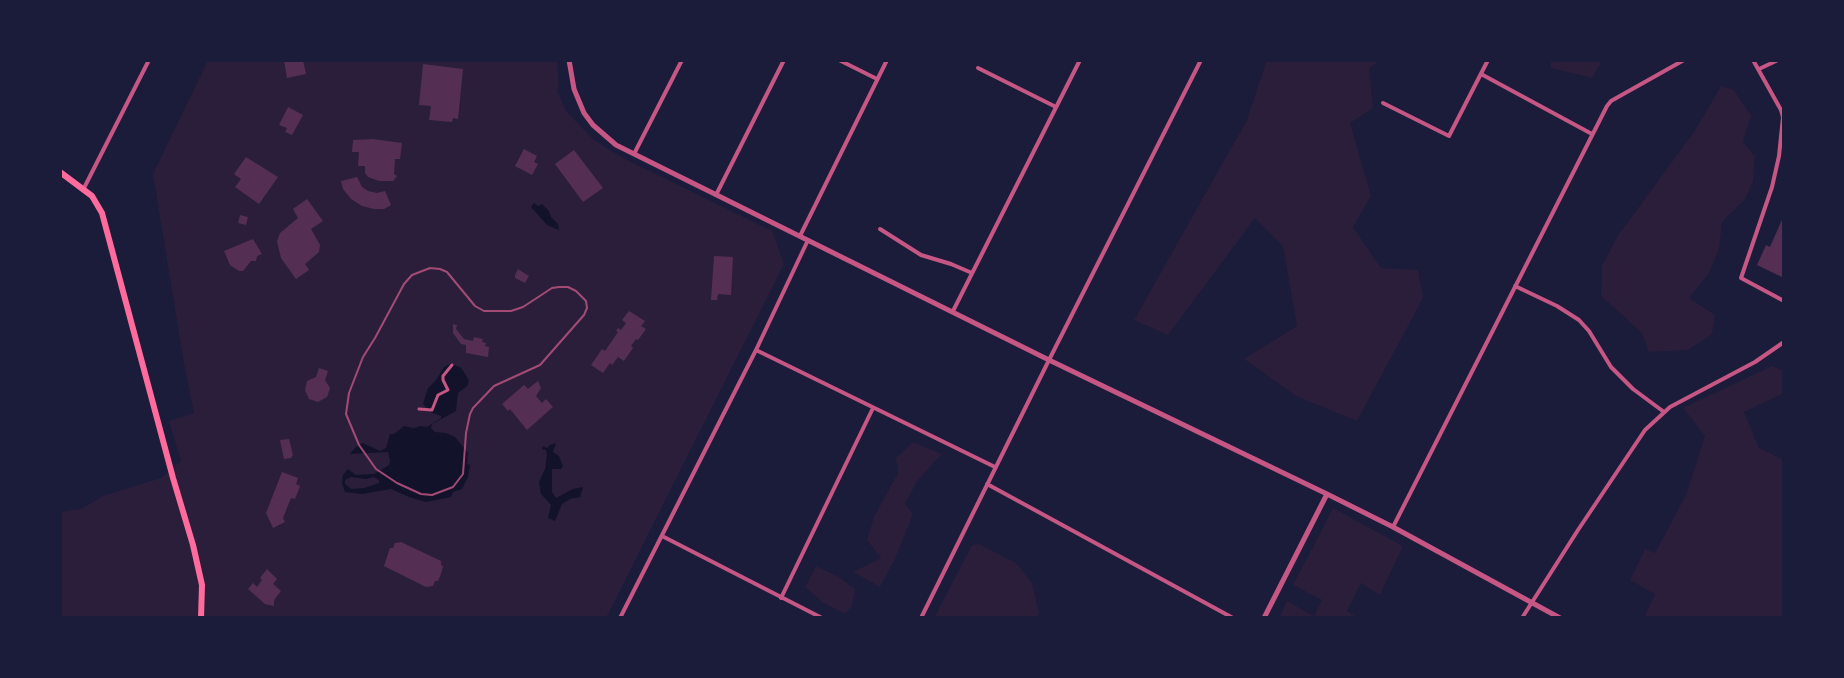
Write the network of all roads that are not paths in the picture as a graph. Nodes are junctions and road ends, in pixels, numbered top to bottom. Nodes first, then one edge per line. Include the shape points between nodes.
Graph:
1 (149, 60) edge
2 (569, 60) edge
3 (682, 60) edge
4 (784, 60) edge
5 (839, 60) edge
6 (887, 60) edge
7 (1080, 60) edge
8 (1201, 60) edge
9 (1488, 60) edge
10 (1684, 60) edge
11 (1753, 60) edge
12 (1778, 60) edge
13 (978, 68) dead end
14 (1759, 69) junction
15 (1481, 74) junction
16 (877, 79) junction
17 (1383, 103) dead end
18 (1056, 107) junction
19 (1592, 134) junction
20 (634, 154) junction
21 (60, 172) edge
22 (84, 188) junction
23 (716, 195) junction
24 (880, 229) dead end
25 (800, 236) junction
26 (808, 239) junction
27 (972, 273) junction
28 (1515, 286) junction
29 (1784, 301) edge
30 (953, 310) junction
31 (1784, 342) edge
32 (756, 350) junction
33 (1049, 360) junction
34 (452, 365) dead end
35 (873, 408) junction
36 (420, 409) dead end
37 (1664, 412) junction
38 (995, 467) junction
39 (987, 484) junction
40 (1327, 494) junction
41 (1393, 527) junction
42 (662, 536) junction
43 (781, 598) junction
44 (1531, 602) junction
45 (201, 618) edge
46 (620, 618) edge
47 (822, 618) edge
48 (921, 618) edge
49 (1233, 618) edge
50 (1264, 618) edge
51 (1522, 618) edge
52 (1560, 618) edge

1 - 22 street
2 - 20 street via 573,89 584,113 604,136
3 - 20 street
4 - 23 street
5 - 16 street
6 - 16 street
7 - 18 street
8 - 33 street
9 - 15 street
10 - 19 street via 1611,101
11 - 14 street
12 - 14 street
13 - 18 street
14 - 29 street via 1783,117 1772,187 1741,278
15 - 17 street via 1449,136
15 - 19 street
16 - 25 street
18 - 27 street
19 - 28 street
20 - 23 street
21 - 22 main road
22 - 45 main road via 102,213 193,545 202,585
23 - 25 street
24 - 27 street via 921,255
25 - 26 street
26 - 30 street
26 - 32 street
27 - 30 street
28 - 37 street via 1579,320 1611,367
28 - 41 street
30 - 33 street
31 - 37 street
32 - 35 street
32 - 42 street
33 - 38 street
33 - 40 street
34 - 36 street via 444,373 448,390 438,395 432,410
35 - 38 street
35 - 43 street
37 - 44 street via 1635,442
38 - 39 street
39 - 48 street
39 - 49 street
40 - 41 street
40 - 50 street
41 - 44 street
42 - 43 street
42 - 46 street
43 - 47 street
44 - 51 street
44 - 52 street

